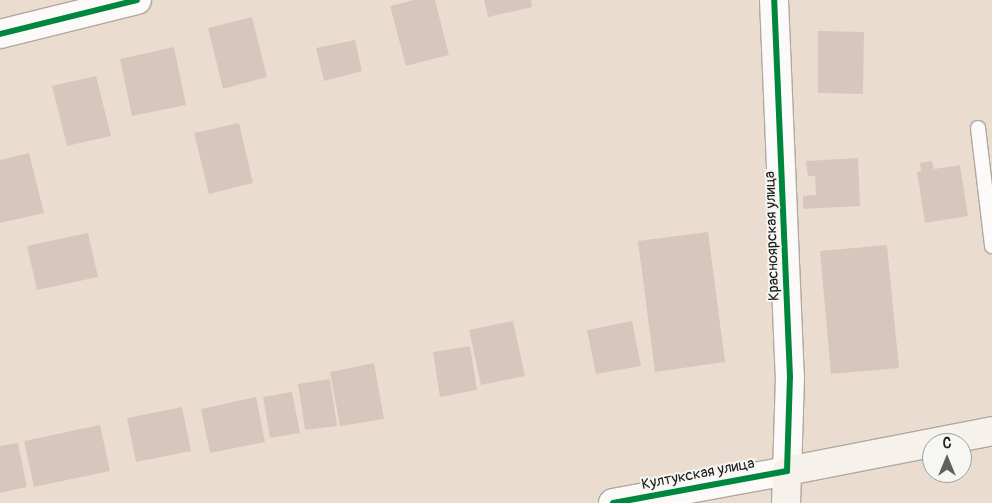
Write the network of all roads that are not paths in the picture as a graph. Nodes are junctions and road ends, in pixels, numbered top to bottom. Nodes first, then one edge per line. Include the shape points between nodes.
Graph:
1 (137, 0) edge
2 (774, 0) edge
3 (0, 34) edge
4 (978, 128) dead end
5 (992, 246) edge
6 (992, 431) edge
7 (787, 471) junction
8 (613, 503) edge
9 (786, 503) edge

1 - 3 street
2 - 7 street, Красноярская улица via 790,377
4 - 5 lane
6 - 7 main road, Култукская улица
7 - 8 street, Култукская улица
7 - 9 main road, Красноярская улица

